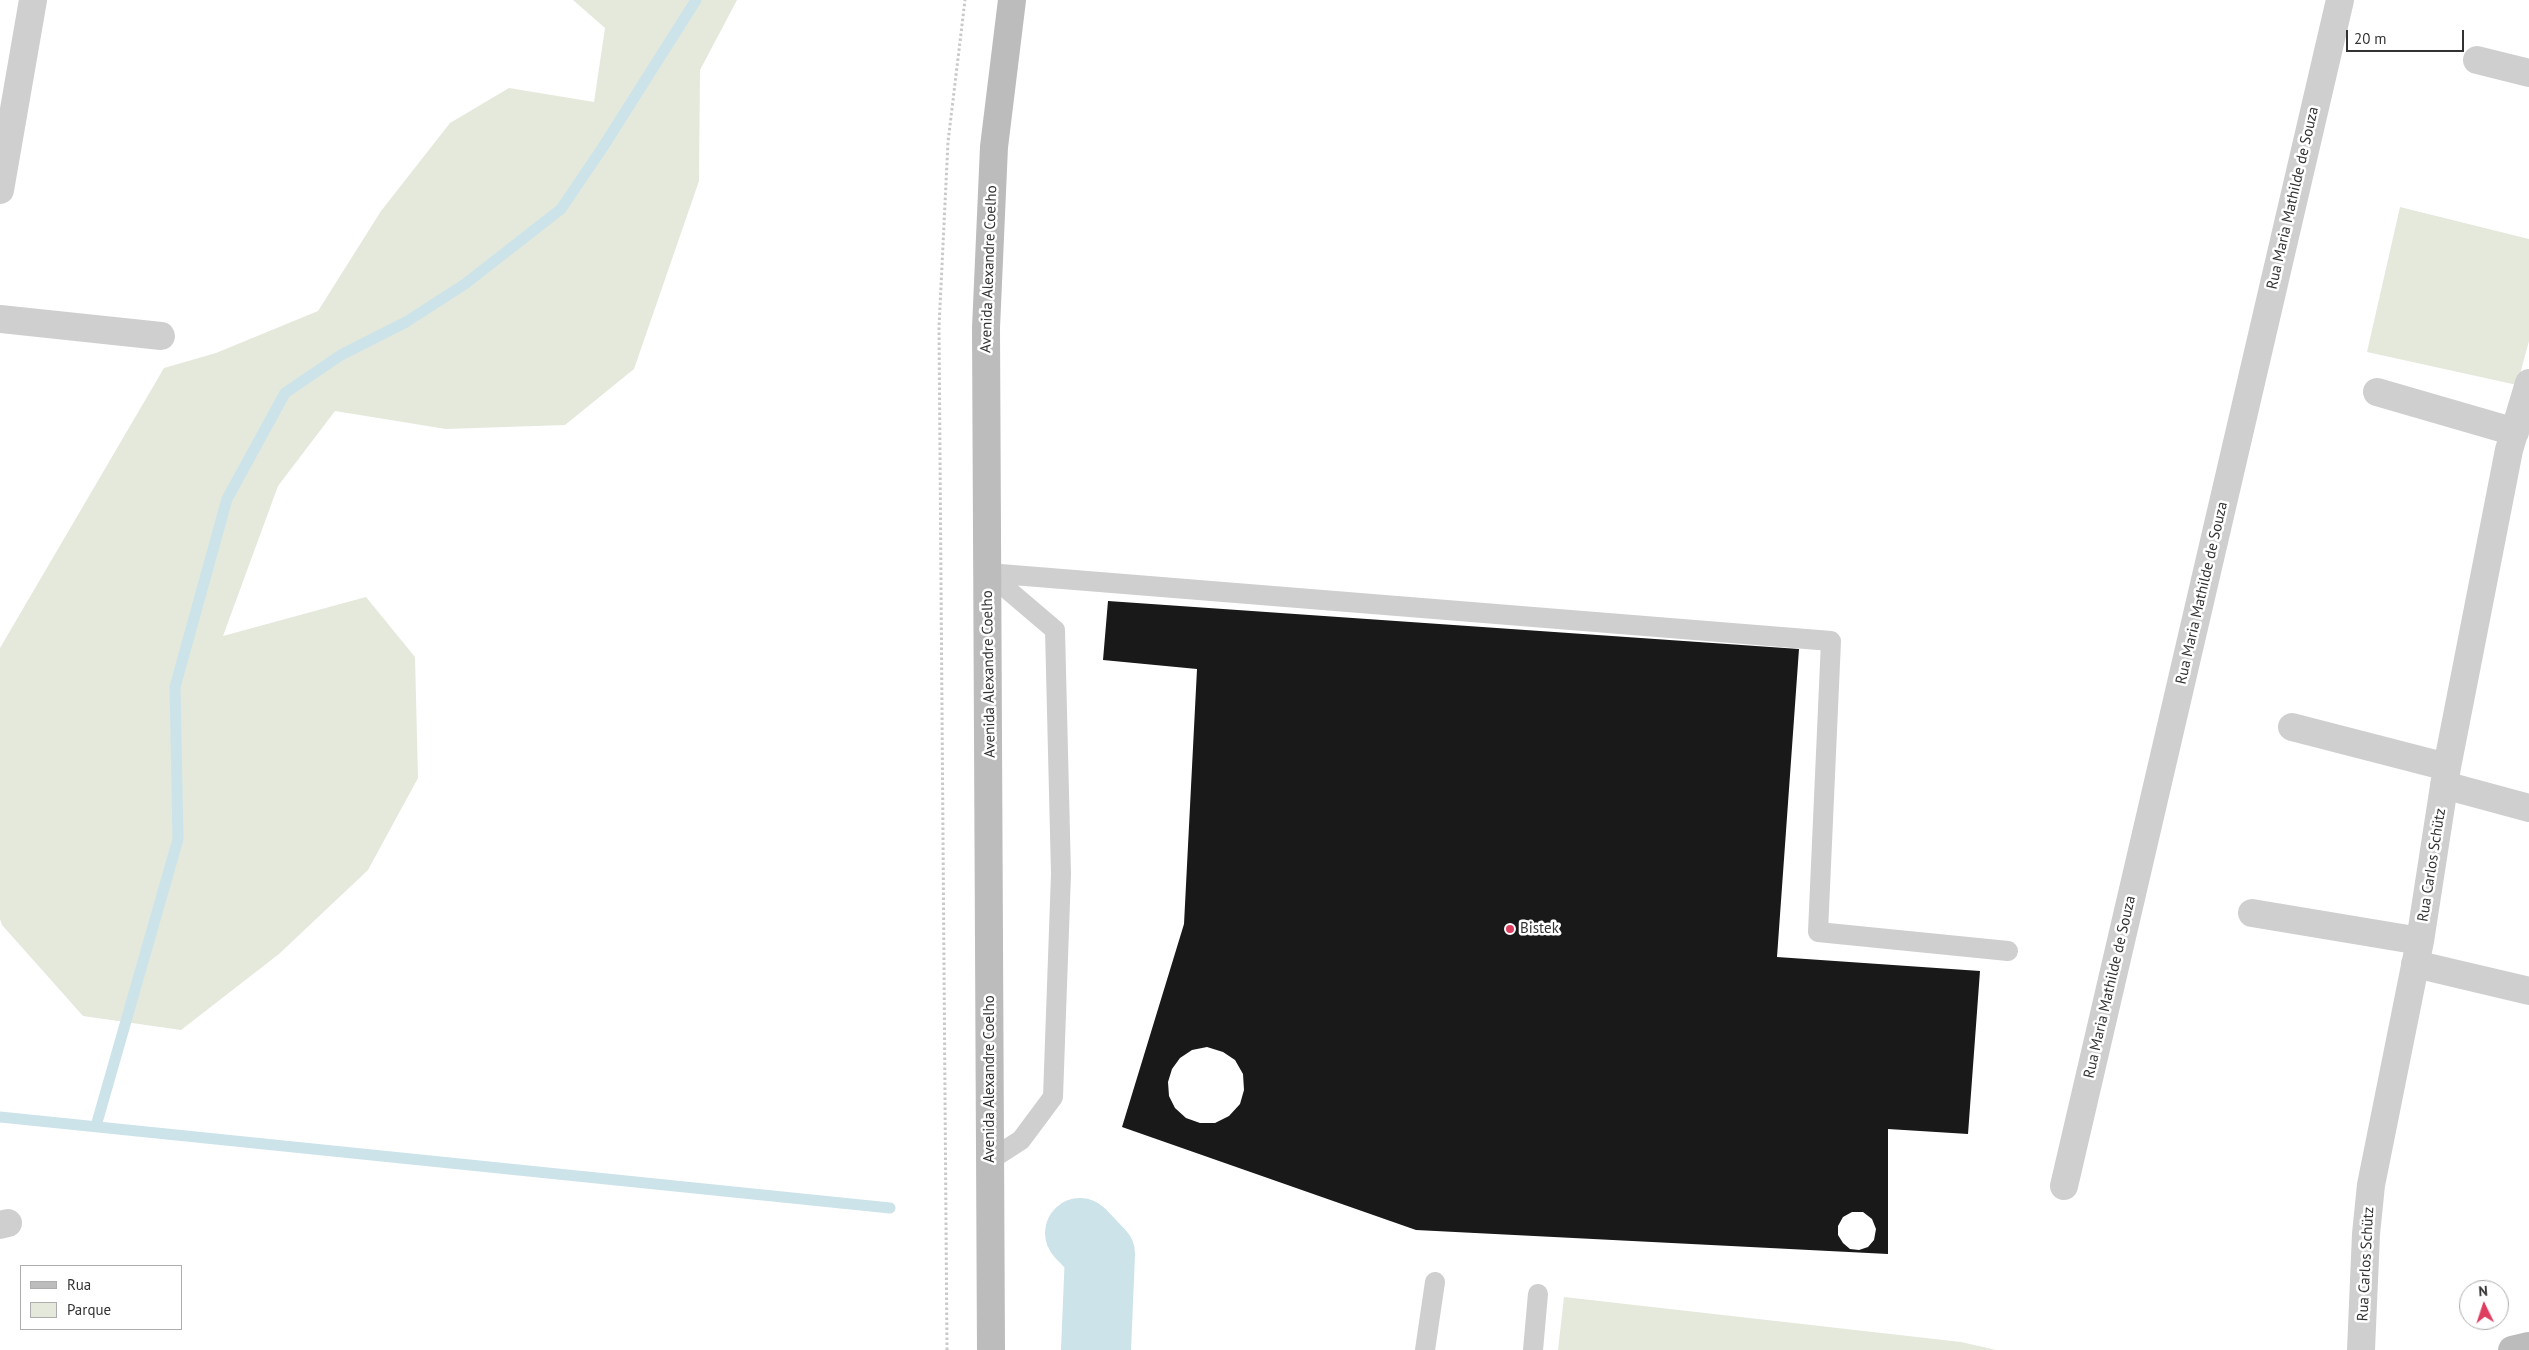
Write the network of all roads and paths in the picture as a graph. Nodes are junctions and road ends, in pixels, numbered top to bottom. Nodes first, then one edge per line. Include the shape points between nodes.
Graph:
1 (33, 0) edge
2 (965, 0) edge
3 (1012, 0) edge
4 (2340, 0) edge
5 (2477, 60) dead end
6 (2529, 73) edge
7 (0, 190) edge
8 (0, 320) edge
9 (161, 336) dead end
10 (2529, 383) edge
11 (2377, 392) dead end
12 (2518, 446) edge
13 (988, 573) junction
14 (2292, 727) dead end
15 (2446, 776) junction
16 (2529, 808) edge
17 (2252, 913) dead end
18 (2008, 951) dead end
19 (2418, 952) junction
20 (2529, 991) edge
21 (990, 1160) junction
22 (2064, 1186) dead end
23 (1435, 1282) dead end
24 (1538, 1294) dead end
25 (2529, 1346) edge
26 (947, 1350) edge
27 (991, 1350) edge
28 (1425, 1350) edge
29 (1533, 1350) edge
30 (2361, 1350) edge
31 (2512, 1350) edge

1 - 7 street
2 - 26 path via 948,142 939,327
3 - 13 main road, Avenida Alexandre Coelho via 994,147 989,225 986,328
4 - 22 street, Rua Maria Mathilde de Souza
5 - 6 street
8 - 9 street
10 - 12 street, Rua Carlos Schütz
11 - 12 street
12 - 15 street, Rua Carlos Schütz
13 - 18 lane via 1831,640 1818,932
13 - 21 main road, Avenida Alexandre Coelho
13 - 21 lane via 1055,630 1061,874 1053,1097 1021,1140
14 - 15 street
15 - 16 street
15 - 19 street, Rua Carlos Schütz
17 - 19 street
19 - 20 street
19 - 30 street, Rua Carlos Schütz via 2371,1185
21 - 27 main road, Avenida Alexandre Coelho
23 - 28 lane
24 - 29 lane
25 - 31 main road

